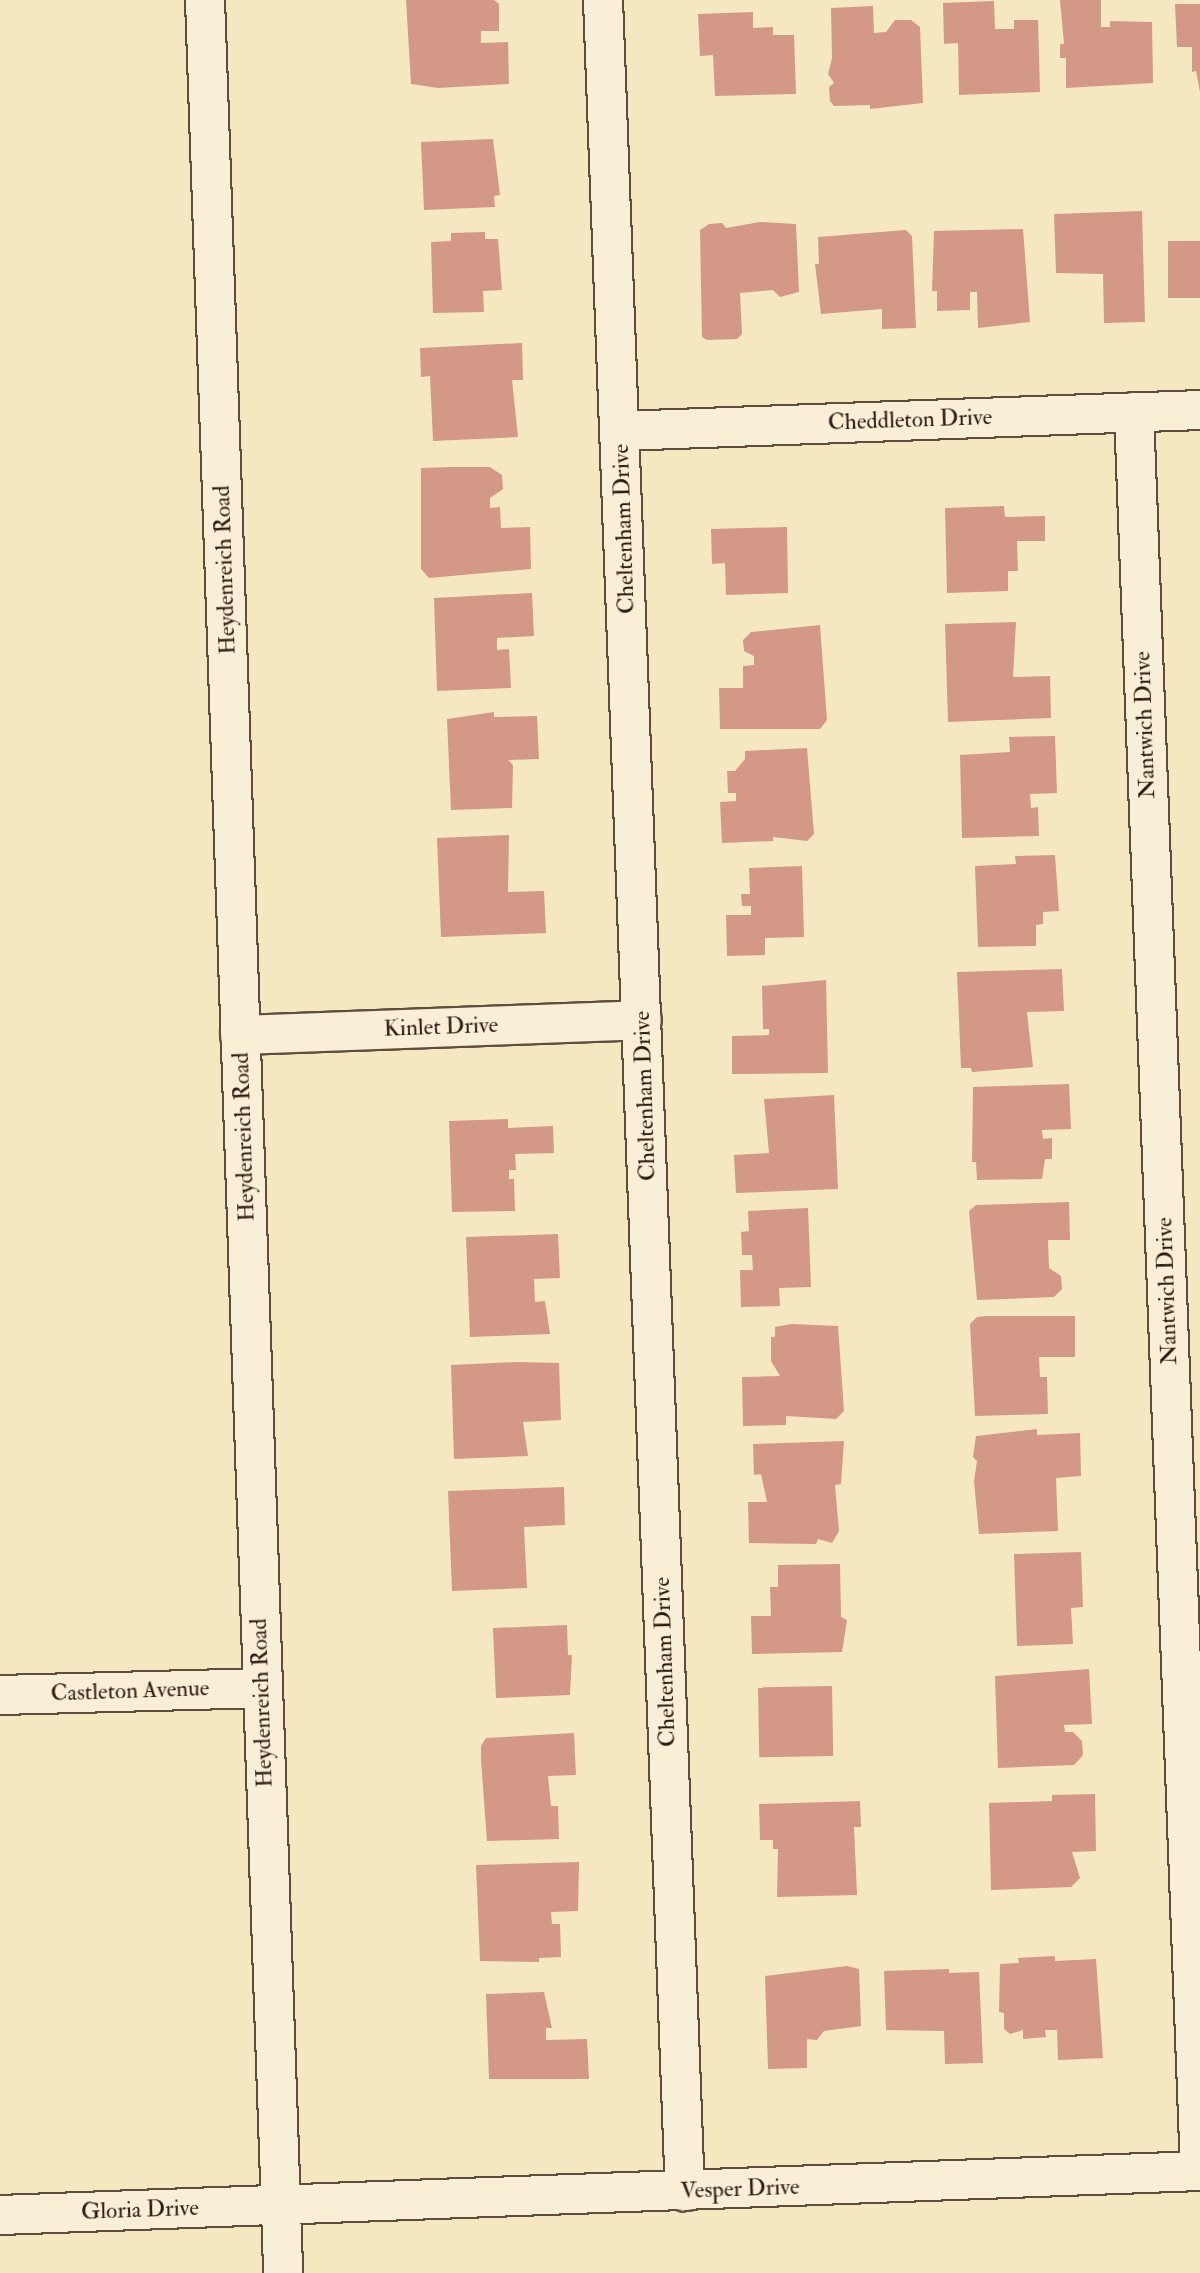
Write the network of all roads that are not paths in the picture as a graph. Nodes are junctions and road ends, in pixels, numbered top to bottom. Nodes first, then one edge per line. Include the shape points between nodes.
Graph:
1 (205, 0) edge
2 (603, 0) edge
3 (1200, 410) edge
4 (1134, 412) junction
5 (620, 430) junction
6 (642, 1020) junction
7 (240, 1035) junction
8 (261, 1688) junction
9 (0, 1695) edge
10 (1200, 2171) edge
11 (685, 2191) junction
12 (280, 2204) junction
13 (0, 2215) edge
14 (283, 2273) edge

1 - 7 street, Heydenreich Road
2 - 5 street, Cheltenham Drive
3 - 4 street, Cheddleton Drive
4 - 5 street, Cheddleton Drive
4 - 10 street, Nantwich Drive
5 - 6 street, Cheltenham Drive
6 - 7 street, Kinlet Drive
6 - 11 street, Cheltenham Drive
7 - 8 street, Heydenreich Road
8 - 9 street, Castleton Avenue
8 - 12 street, Heydenreich Road
10 - 11 street, Vesper Drive
11 - 12 street, Vesper Drive
12 - 13 street, Gloria Drive
12 - 14 street, Heydenreich Road

